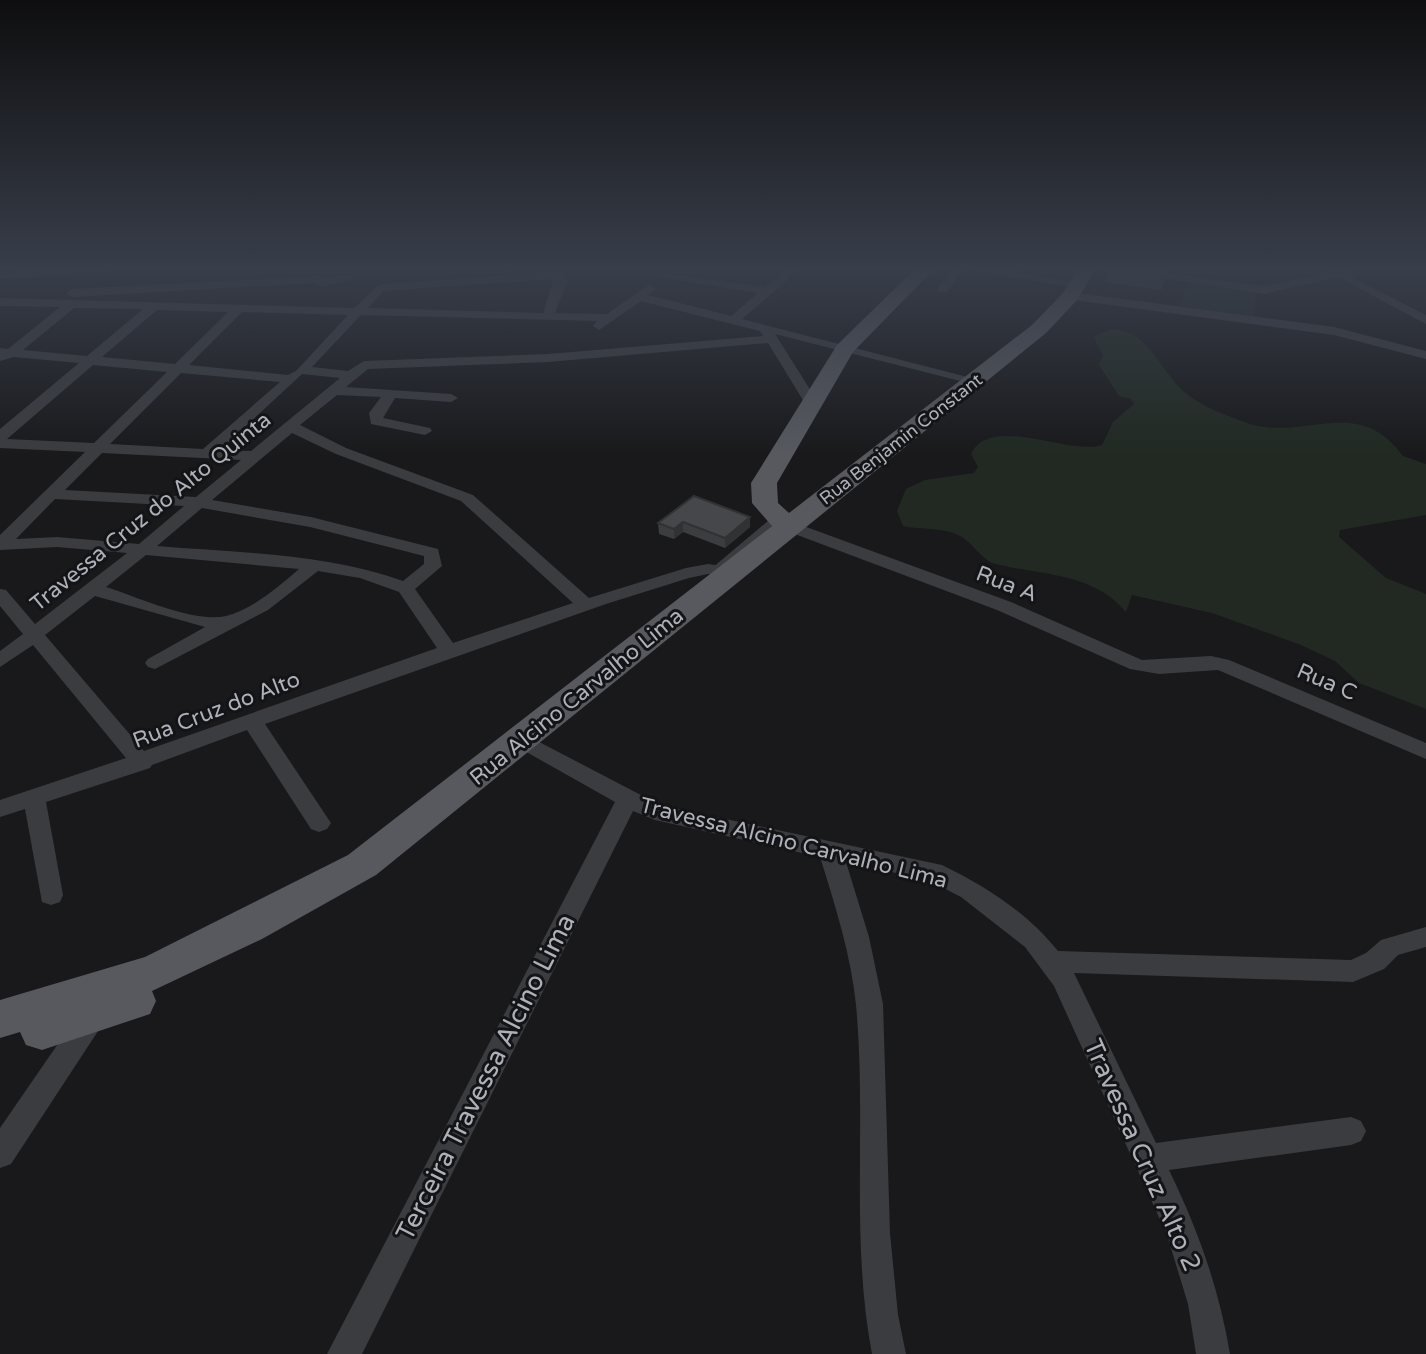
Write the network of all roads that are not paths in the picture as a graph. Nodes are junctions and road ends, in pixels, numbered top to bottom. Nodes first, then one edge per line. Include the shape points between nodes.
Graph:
1 (37, 330) edge
2 (126, 330) edge
3 (215, 330) edge
4 (340, 330) edge
5 (758, 330) edge
6 (863, 330) edge
7 (1038, 330) edge
8 (1327, 330) edge
9 (769, 334) junction
10 (844, 349) junction
11 (1426, 355) edge
12 (4, 356) edge
13 (87, 363) junction
14 (173, 370) junction
15 (297, 374) junction
16 (348, 375) junction
17 (976, 381) junction
18 (332, 390) junction
19 (391, 394) junction
20 (451, 398) dead end
21 (811, 402) junction
22 (292, 427) junction
23 (425, 431) dead end
24 (0, 437) edge
25 (0, 443) edge
26 (96, 447) junction
27 (208, 452) junction
28 (254, 456) junction
29 (48, 494) junction
30 (196, 502) junction
31 (0, 520) edge
32 (23, 521) junction
33 (784, 522) junction
34 (0, 545) edge
35 (142, 550) junction
36 (314, 565) junction
37 (724, 571) junction
38 (405, 588) junction
39 (93, 589) junction
40 (0, 594) edge
41 (586, 605) junction
42 (233, 619) junction
43 (32, 633) junction
44 (447, 649) junction
45 (0, 661) edge
46 (1206, 662) joint
47 (155, 663) dead end
48 (252, 721) junction
49 (522, 740) junction
50 (1426, 752) edge
51 (142, 763) junction
52 (34, 798) junction
53 (627, 801) junction
54 (0, 809) edge
55 (319, 823) dead end
56 (830, 850) junction
57 (362, 865) junction
58 (51, 895) dead end
59 (1426, 937) edge
60 (1054, 962) junction
61 (92, 1017) junction
62 (0, 1019) edge
63 (0, 1041) edge
64 (1351, 1131) dead end
65 (0, 1154) edge
66 (1150, 1158) junction
67 (344, 1354) edge
68 (889, 1354) edge
69 (1213, 1354) edge

1 - 12 street
2 - 13 street
3 - 14 street
4 - 15 street
5 - 9 street
6 - 10 main road
7 - 17 main road, Rua Benjamin Constant
8 - 11 street
9 - 10 street
9 - 16 street via 548,358 374,364
9 - 21 street
10 - 17 street
10 - 21 main road
12 - 13 street
13 - 14 street
13 - 24 street
14 - 15 street
14 - 26 street
15 - 16 street
15 - 27 street
16 - 18 street, Travessa Cruz do Alto Quinta
17 - 33 main road, Rua Benjamin Constant
18 - 19 street
18 - 22 street, Travessa Cruz do Alto Quinta
19 - 20 street
19 - 23 street via 376,421
21 - 33 main road via 761,490 765,505
22 - 28 street, Travessa Cruz do Alto Quinta
22 - 41 street via 467,498
25 - 26 street
26 - 27 street
26 - 29 street
27 - 28 street
28 - 30 street, Travessa Cruz do Alto Quinta
29 - 30 street
29 - 32 street
30 - 35 street, Travessa Cruz do Alto Quinta
30 - 38 street via 428,550 435,556 433,566
31 - 32 street
32 - 34 street
33 - 37 main road, Rua Alcino Carvalho Lima
33 - 46 street, Rua A via 1004,606 1137,665 1157,669
34 - 35 street via 57,542
35 - 36 street
35 - 39 street, Travessa Cruz do Alto Quinta
36 - 38 street via 364,573
36 - 42 street via 280,593
37 - 41 street, Rua Cruz do Alto via 686,573
37 - 49 main road, Rua Alcino Carvalho Lima
38 - 44 street
39 - 42 street via 208,622
39 - 43 street, Travessa Cruz do Alto Quinta
40 - 43 street
41 - 44 street, Rua Cruz do Alto
42 - 47 street
43 - 45 street, Travessa Cruz do Alto Quinta
43 - 51 street
44 - 48 street, Rua Cruz do Alto
46 - 50 street, Rua C via 1242,672
48 - 51 street, Rua Cruz do Alto
48 - 55 street
49 - 53 street, Travessa Alcino Carvalho Lima
49 - 57 main road, Rua Alcino Carvalho Lima
51 - 52 street, Rua Cruz do Alto
52 - 54 street, Rua Cruz do Alto
52 - 58 street
53 - 56 street, Travessa Alcino Carvalho Lima via 685,820
53 - 67 street, Terceira Travessa Alcino Lima
56 - 60 street, Travessa Alcino Carvalho Lima via 952,880 1034,940
56 - 68 street via 856,931 870,1014 878,1293
57 - 61 main road, Rua Alcino Carvalho Lima via 336,891 233,955
57 - 62 main road, Rua Alcino Carvalho Lima via 155,972
59 - 60 street via 1390,947 1353,971
60 - 66 street, Travessa Cruz Alto 2
61 - 63 main road, Rua Alcino Carvalho Lima
61 - 65 street
64 - 66 street
66 - 69 street, Travessa Cruz Alto 2 via 1197,1273

